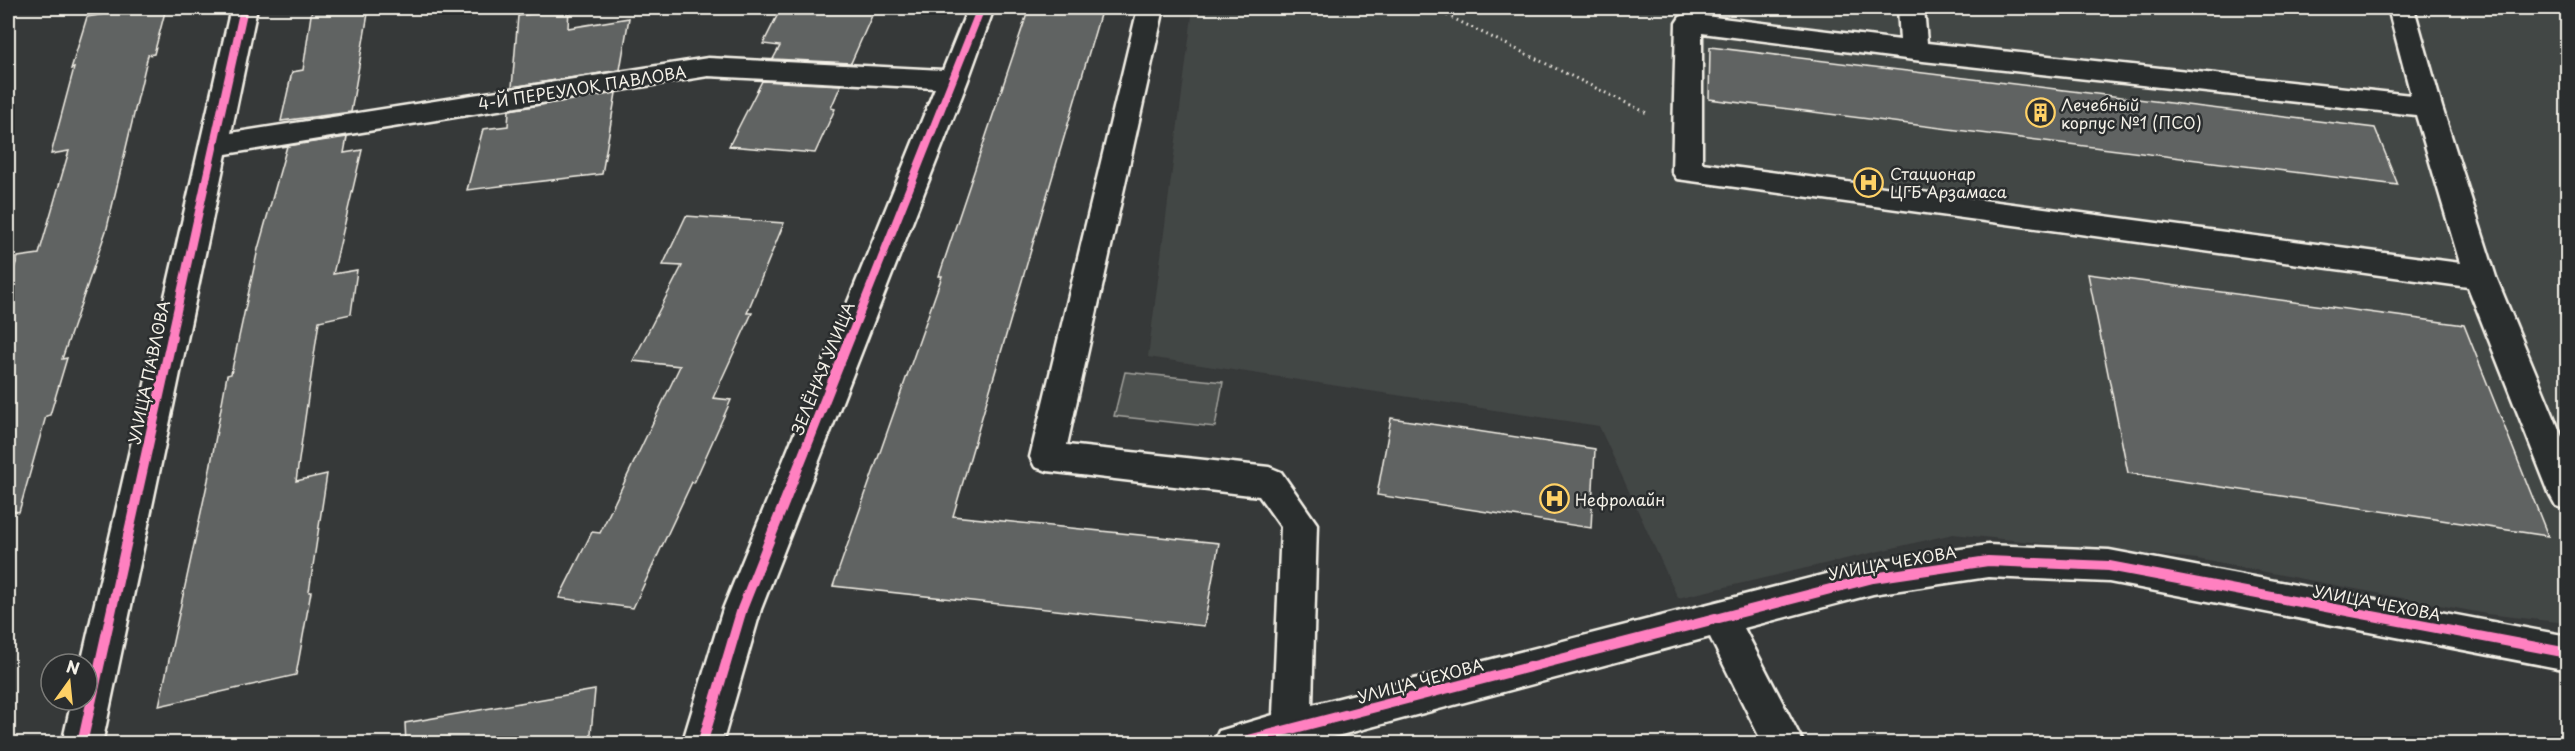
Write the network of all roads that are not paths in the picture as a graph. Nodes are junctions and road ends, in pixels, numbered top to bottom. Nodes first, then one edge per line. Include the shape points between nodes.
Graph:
1 (244, 8) edge
2 (981, 8) edge
3 (1151, 8) edge
4 (1911, 8) edge
5 (2401, 8) edge
6 (1914, 51) junction
7 (954, 80) junction
8 (2428, 107) junction
9 (213, 146) junction
10 (2480, 277) junction
11 (2568, 495) edge
12 (1719, 617) junction
13 (2568, 653) edge
14 (1292, 728) junction
15 (82, 744) edge
16 (702, 744) edge
17 (1233, 744) edge
18 (1784, 744) edge

1 - 9 street, УЛИЦА ПАВЛОВА
2 - 7 street, ЗЕЛЁНАЯ УЛИЦА
3 - 14 street via 1047,457 1269,482 1299,524
4 - 6 street
5 - 8 street
6 - 8 street
6 - 10 street via 1689,23 1687,172
7 - 9 street, 4-Й ПЕРЕУЛОК ПАВЛОВА via 708,67
7 - 16 street, ЗЕЛЁНАЯ УЛИЦА via 742,609
8 - 10 street
9 - 15 street, УЛИЦА ПАВЛОВА
10 - 11 street
12 - 13 street, УЛИЦА ЧЕХОВА via 1873,578 1988,561 2109,566
12 - 14 street, УЛИЦА ЧЕХОВА
12 - 18 street
14 - 17 street, УЛИЦА ЧЕХОВА

